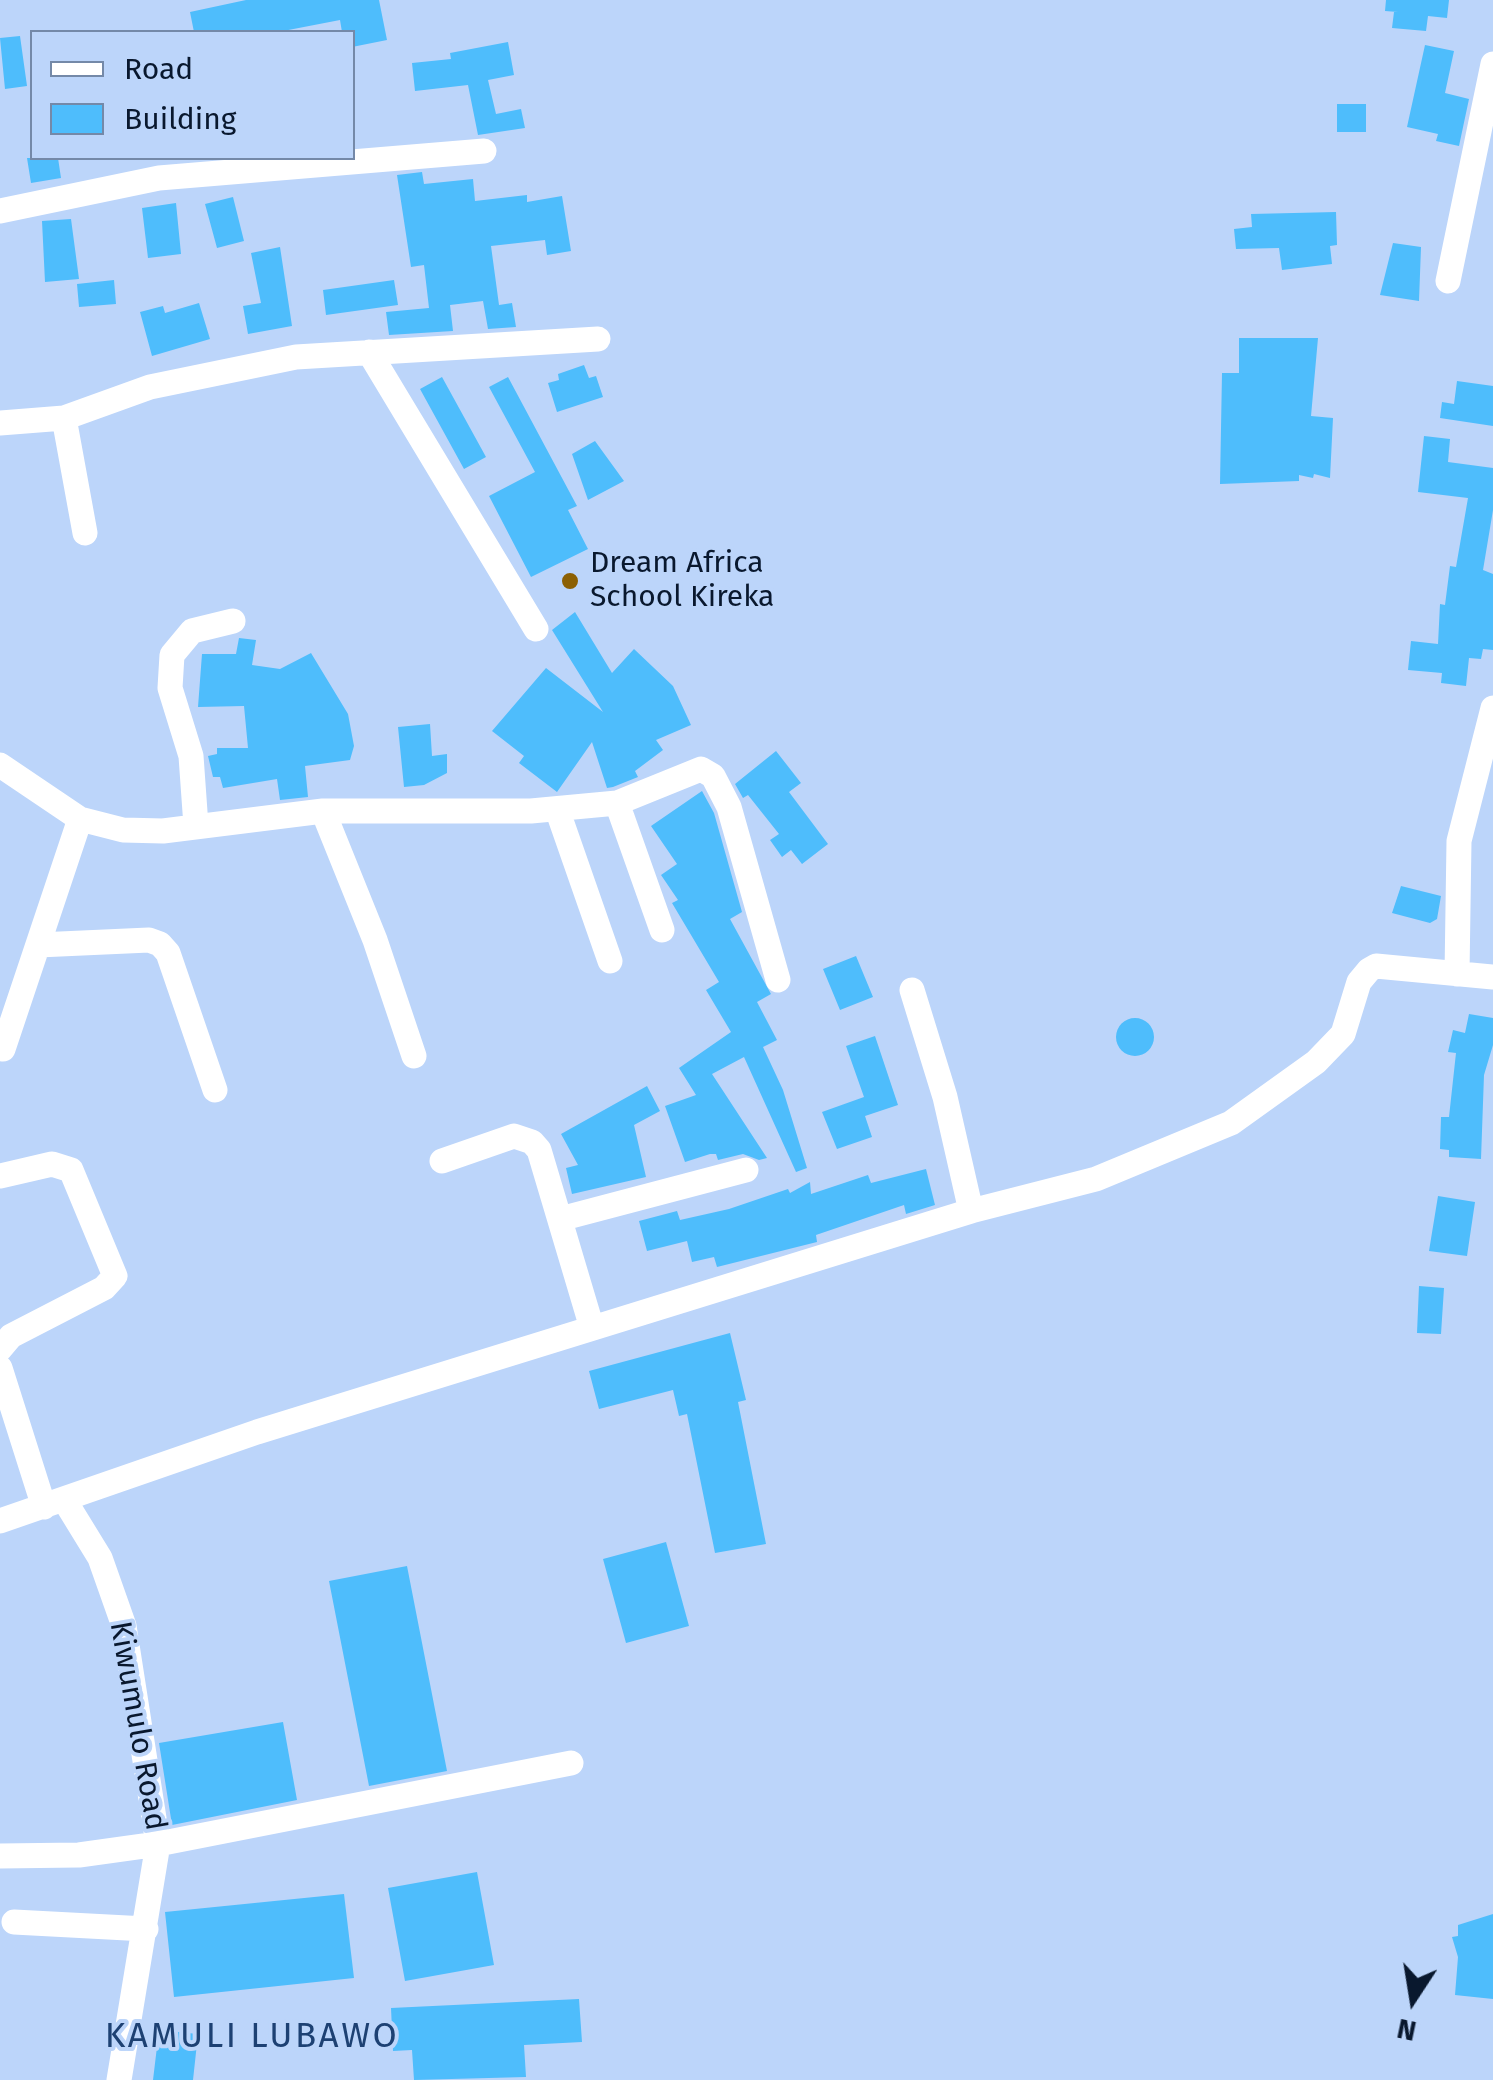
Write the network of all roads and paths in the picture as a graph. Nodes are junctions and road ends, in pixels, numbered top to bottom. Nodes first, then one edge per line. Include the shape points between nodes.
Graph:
1 (1493, 64) edge
2 (484, 151) dead end
3 (0, 211) edge
4 (1448, 281) dead end
5 (598, 340) dead end
6 (369, 352) junction
7 (64, 418) junction
8 (0, 424) edge
9 (85, 533) dead end
10 (233, 620) dead end
11 (536, 630) dead end
12 (1493, 708) edge
13 (0, 765) edge
14 (616, 803) junction
15 (557, 809) junction
16 (324, 810) junction
17 (80, 819) junction
18 (196, 826) junction
19 (662, 930) dead end
20 (38, 946) junction
21 (610, 961) dead end
22 (1457, 974) junction
23 (1493, 977) edge
24 (778, 980) dead end
25 (912, 990) dead end
26 (3, 1049) dead end
27 (414, 1056) dead end
28 (215, 1090) dead end
29 (442, 1161) dead end
30 (746, 1170) dead end
31 (0, 1176) edge
32 (970, 1212) junction
33 (560, 1219) junction
34 (592, 1328) junction
35 (0, 1348) edge
36 (0, 1368) edge
37 (55, 1504) junction
38 (0, 1521) edge
39 (571, 1763) dead end
40 (158, 1844) junction
41 (0, 1856) edge
42 (14, 1922) dead end
43 (146, 1929) junction
44 (120, 2080) edge

1 - 4 street
2 - 3 street via 160,178
5 - 6 street
6 - 7 street via 216,372
6 - 11 street
7 - 8 street
7 - 9 street
10 - 18 street via 192,631 172,655 170,688 191,756
12 - 22 street via 1459,841
13 - 17 street
14 - 15 street
14 - 19 street
14 - 24 street via 701,769 713,776 729,807
15 - 16 street
15 - 21 street
16 - 18 street
16 - 27 street
17 - 18 street via 123,830
17 - 20 street
20 - 26 street
20 - 28 street via 160,944
22 - 23 street
22 - 32 street via 1376,966 1359,982 1332,1048 1230,1122 1096,1179
25 - 32 street
29 - 33 street via 514,1136 532,1142
30 - 33 street
31 - 35 street via 52,1164 71,1170 115,1276
32 - 34 street
33 - 34 street
34 - 37 street via 257,1432
36 - 37 street, Kiwumulo Road
37 - 38 street
37 - 40 street, Kiwumulo Road via 100,1558 124,1626
39 - 40 street
40 - 41 street
40 - 43 street, Kiwumulo Road
42 - 43 street
43 - 44 street, Kiwumulo Road

